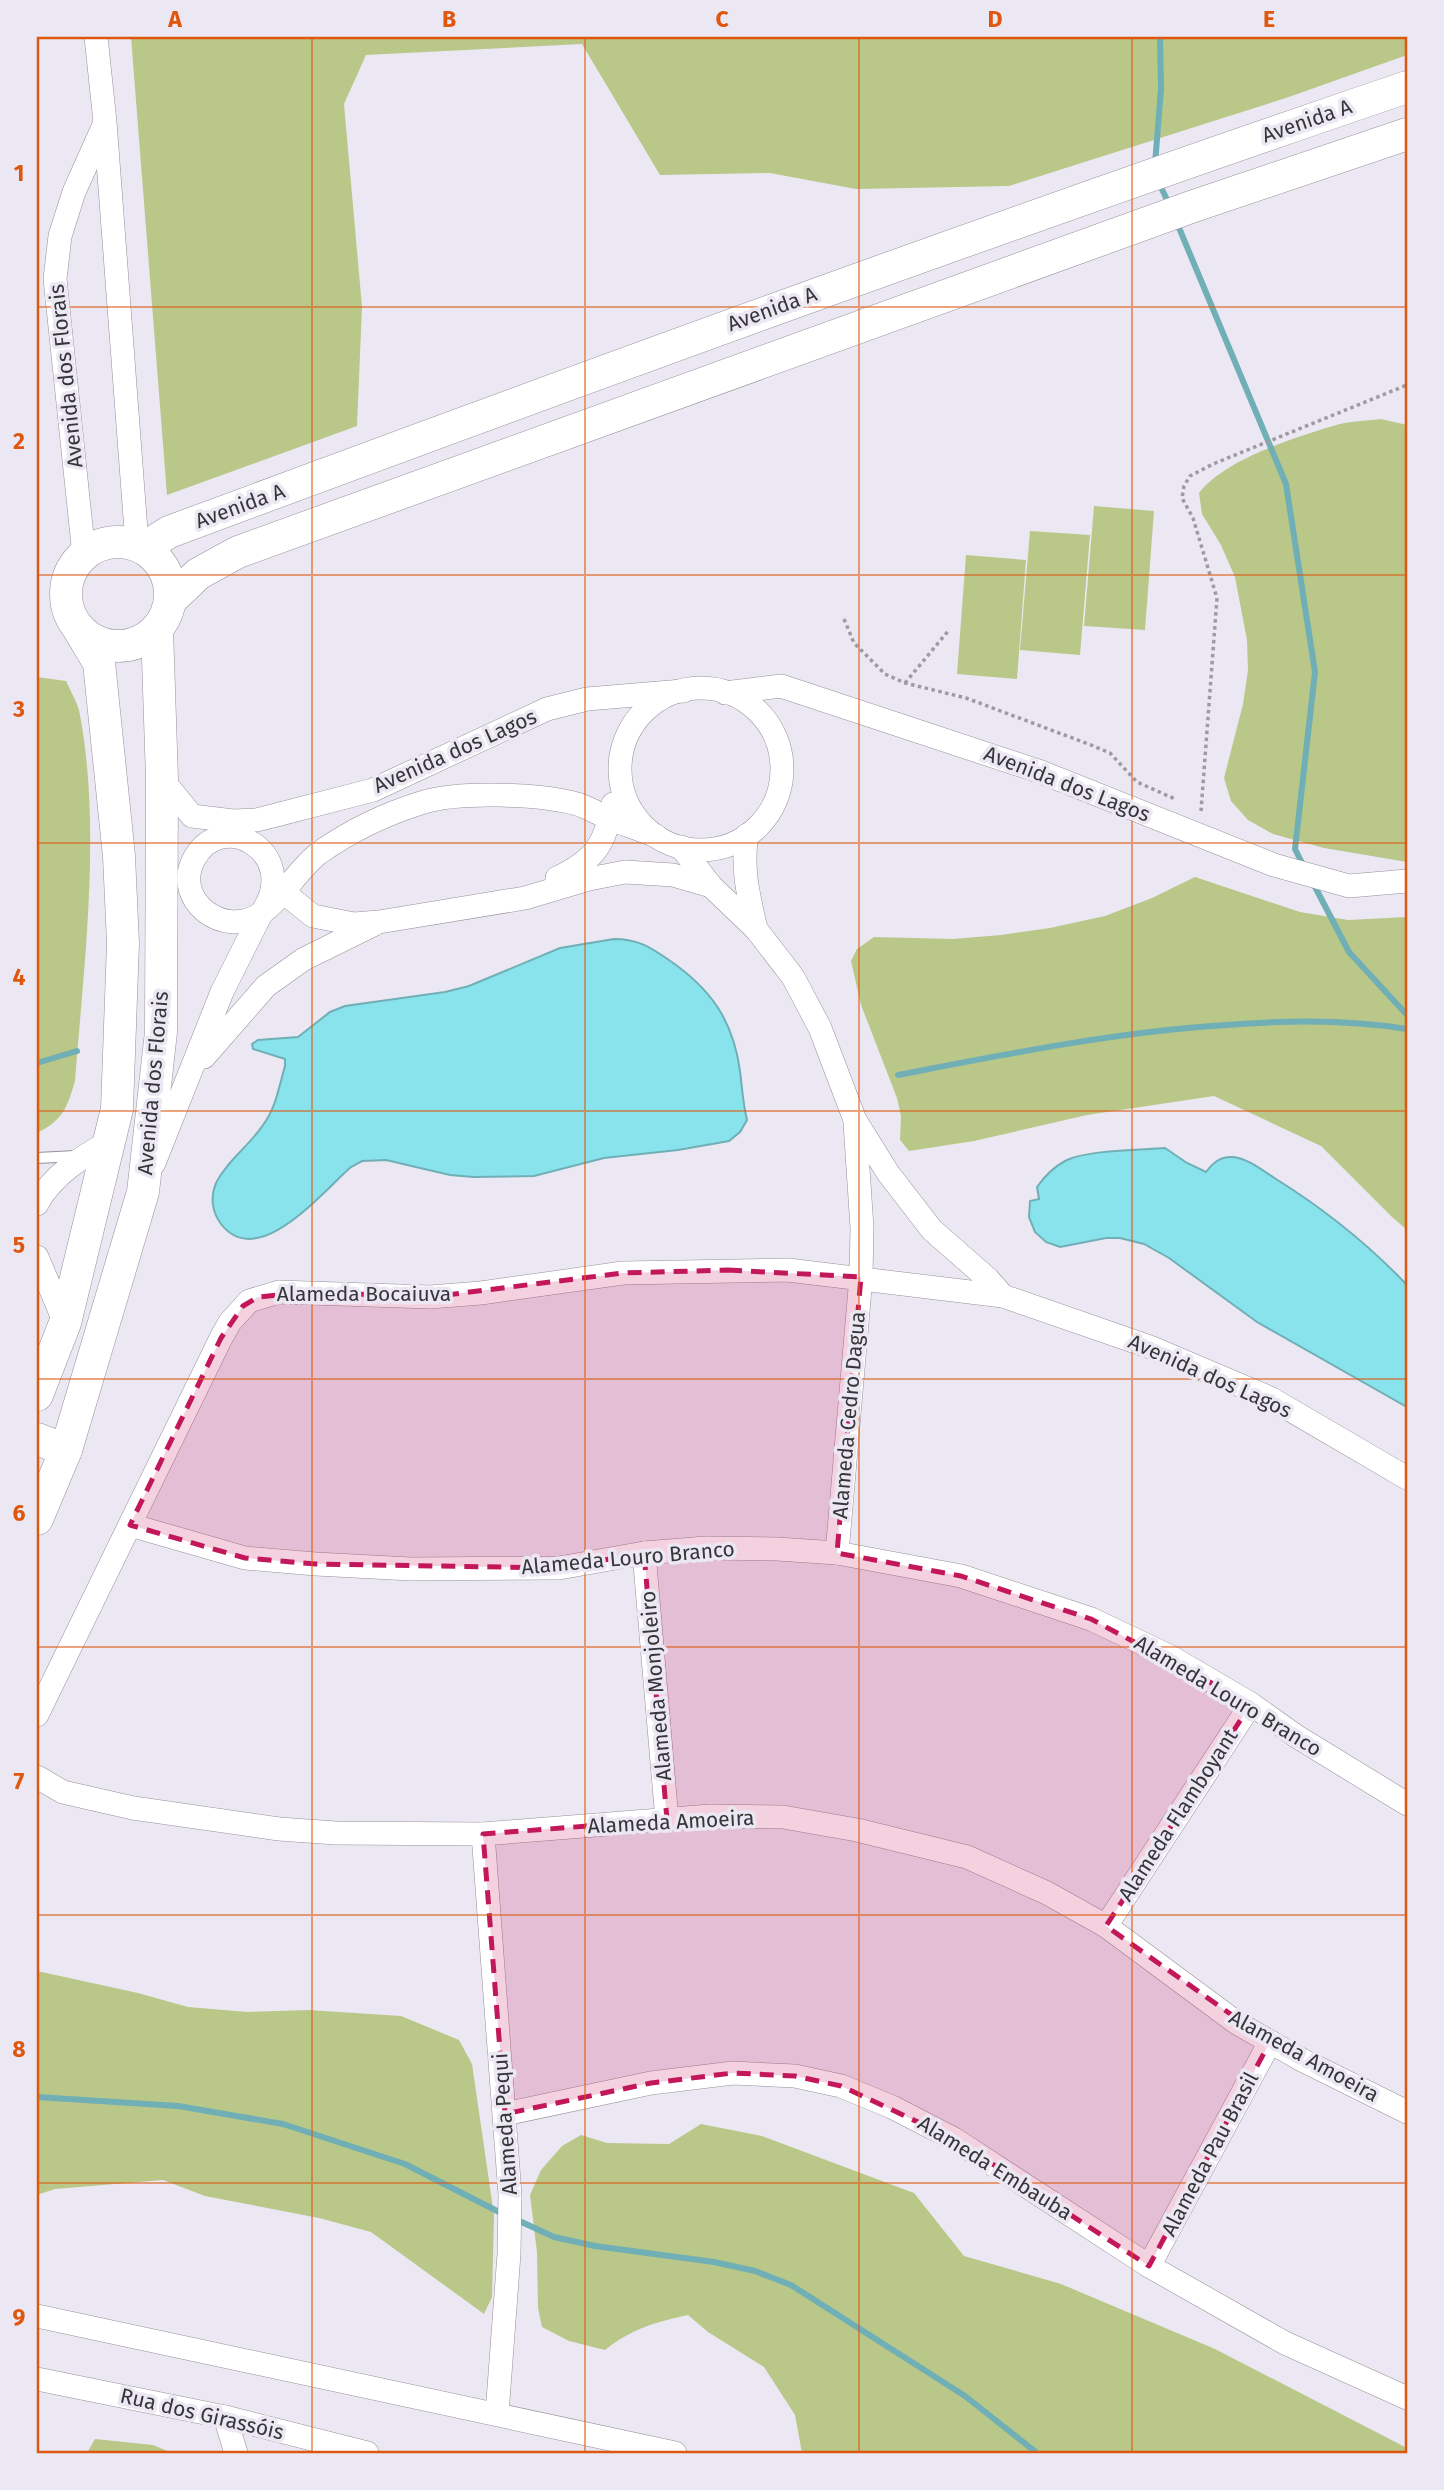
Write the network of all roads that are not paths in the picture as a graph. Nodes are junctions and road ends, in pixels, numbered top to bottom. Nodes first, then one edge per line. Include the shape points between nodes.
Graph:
1 (96, 37) edge
2 (1407, 86) edge
3 (105, 122) junction
4 (1407, 134) edge
5 (140, 546) junction
6 (84, 555) junction
7 (170, 601) junction
8 (77, 626) junction
9 (157, 629) junction
10 (683, 691) junction
11 (725, 693) junction
12 (620, 776) junction
13 (162, 779) junction
14 (373, 790) junction
15 (192, 816) junction
16 (610, 819) junction
17 (256, 820) junction
18 (379, 820) junction
19 (747, 835) junction
20 (656, 836) junction
21 (227, 837) junction
22 (681, 848) junction
23 (1407, 881) edge
24 (711, 886) junction
25 (278, 888) junction
26 (525, 898) junction
27 (263, 911) junction
28 (303, 911) junction
29 (379, 922) junction
30 (756, 929) junction
31 (304, 959) junction
32 (855, 1120) junction
33 (171, 1122) junction
34 (111, 1141) junction
35 (83, 1156) junction
36 (37, 1158) edge
37 (143, 1192) junction
38 (40, 1195) edge
39 (37, 1257) edge
40 (861, 1277) junction
41 (1003, 1296) junction
42 (65, 1323) junction
43 (37, 1395) edge
44 (37, 1439) edge
45 (66, 1450) junction
46 (1407, 1478) edge
47 (37, 1519) edge
48 (130, 1525) junction
49 (644, 1553) junction
50 (837, 1553) junction
51 (1251, 1704) junction
52 (37, 1715) edge
53 (37, 1777) edge
54 (1407, 1804) edge
55 (667, 1820) junction
56 (483, 1834) junction
57 (1106, 1926) junction
58 (1270, 2042) junction
59 (1407, 2112) edge
60 (505, 2114) junction
61 (1149, 2266) junction
62 (37, 2316) edge
63 (37, 2379) edge
64 (1407, 2398) edge
65 (497, 2414) junction
66 (225, 2417) junction
67 (354, 2452) edge
68 (236, 2453) edge
69 (675, 2453) edge

1 - 3 street, Avenida dos Florais
2 - 5 street, Avenida A via 769,309
3 - 5 street, Avenida dos Florais
3 - 6 street, Avenida dos Florais via 74,192 60,236 55,279
4 - 7 street, Avenida A via 238,552 198,574
5 - 6 street via 113,543
5 - 7 street via 165,571
6 - 8 street, Avenida dos Florais via 74,567 66,597
7 - 9 street, Avenida dos Florais
8 - 9 street via 101,644 116,646 131,645
8 - 34 street, Avenida dos Florais via 99,663 119,856 122,957 117,1110
9 - 13 street, Avenida dos Florais
10 - 11 street, Avenida dos Lagos
10 - 12 street, Avenida dos Lagos via 657,702 636,722 623,747
10 - 14 street, Avenida dos Lagos via 587,699 547,709
11 - 19 street, Avenida dos Lagos via 760,714 779,750 779,791 767,816
11 - 23 street, Avenida dos Lagos via 781,686 1041,772 1275,865 1349,887
12 - 16 street
12 - 20 street, Avenida dos Lagos via 635,816
13 - 15 street
13 - 37 street, Avenida dos Florais via 162,1031
14 - 17 street, Avenida dos Lagos
14 - 18 street
15 - 17 street, Avenida dos Lagos
15 - 21 street
16 - 18 street via 580,804 514,795 427,801
16 - 20 street
16 - 26 street via 602,844 586,862
17 - 21 street
18 - 25 street via 339,839
19 - 22 street, Avenida dos Lagos via 708,849
19 - 30 street, Avenida dos Lagos via 746,888
20 - 22 street, Avenida dos Lagos
21 - 25 street via 257,846 270,862
21 - 27 street via 207,844 193,860 189,880 194,900 219,919 240,920
22 - 24 street, Avenida dos Lagos
24 - 26 street via 673,875 625,872
24 - 30 street, Avenida dos Lagos
25 - 27 street
25 - 28 street
26 - 29 street
27 - 33 street via 222,992
28 - 29 street via 341,923
28 - 31 street via 312,931
29 - 31 street
30 - 32 street, Avenida dos Lagos via 793,977 820,1028
31 - 33 street via 266,986 209,1050
32 - 40 street, Alameda Cedro Dagua
32 - 41 street, Avenida dos Lagos via 932,1230
33 - 37 street
34 - 35 street
34 - 42 street, Avenida dos Florais
35 - 36 lane
35 - 38 street
37 - 45 street, Avenida dos Florais
39 - 42 street
40 - 41 street, Avenida dos Lagos
40 - 48 street, Alameda Bocaiuva via 788,1270 623,1273 430,1297 309,1292 258,1297 243,1306 221,1338
40 - 50 street, Alameda Cedro Dagua
41 - 46 street, Avenida dos Lagos via 1150,1347 1270,1398
42 - 43 street, Avenida dos Florais
44 - 45 street
45 - 47 street, Avenida dos Florais
48 - 49 street, Alameda Louro Branco via 245,1558 316,1564 559,1568
48 - 52 street, Alameda Bocaiuva
49 - 50 street, Alameda Louro Branco via 718,1548
49 - 55 street, Alameda Monjoleiro
50 - 51 street, Alameda Louro Branco via 961,1576 1091,1619 1171,1657
51 - 54 street, Alameda Louro Branco
51 - 57 street, Alameda Flamboyant
53 - 56 street, Alameda Amoeira via 63,1792 122,1806 279,1829
55 - 56 street, Alameda Amoeira
55 - 57 street, Alameda Amoeira via 783,1817 857,1830 967,1857
56 - 60 street, Alameda Pequi
57 - 58 street, Alameda Amoeira via 1237,2023
58 - 59 street, Alameda Amoeira
58 - 61 street, Alameda Pau Brasil
60 - 61 street, Alameda Embauba via 651,2083 733,2073 795,2076 841,2086 954,2138
60 - 65 street, Alameda Pequi via 509,2254
61 - 64 street, Alameda Embauba via 1285,2343
62 - 65 street
63 - 66 street, Rua dos Girassóis
65 - 69 street
66 - 67 street, Rua dos Girassóis
66 - 68 street

